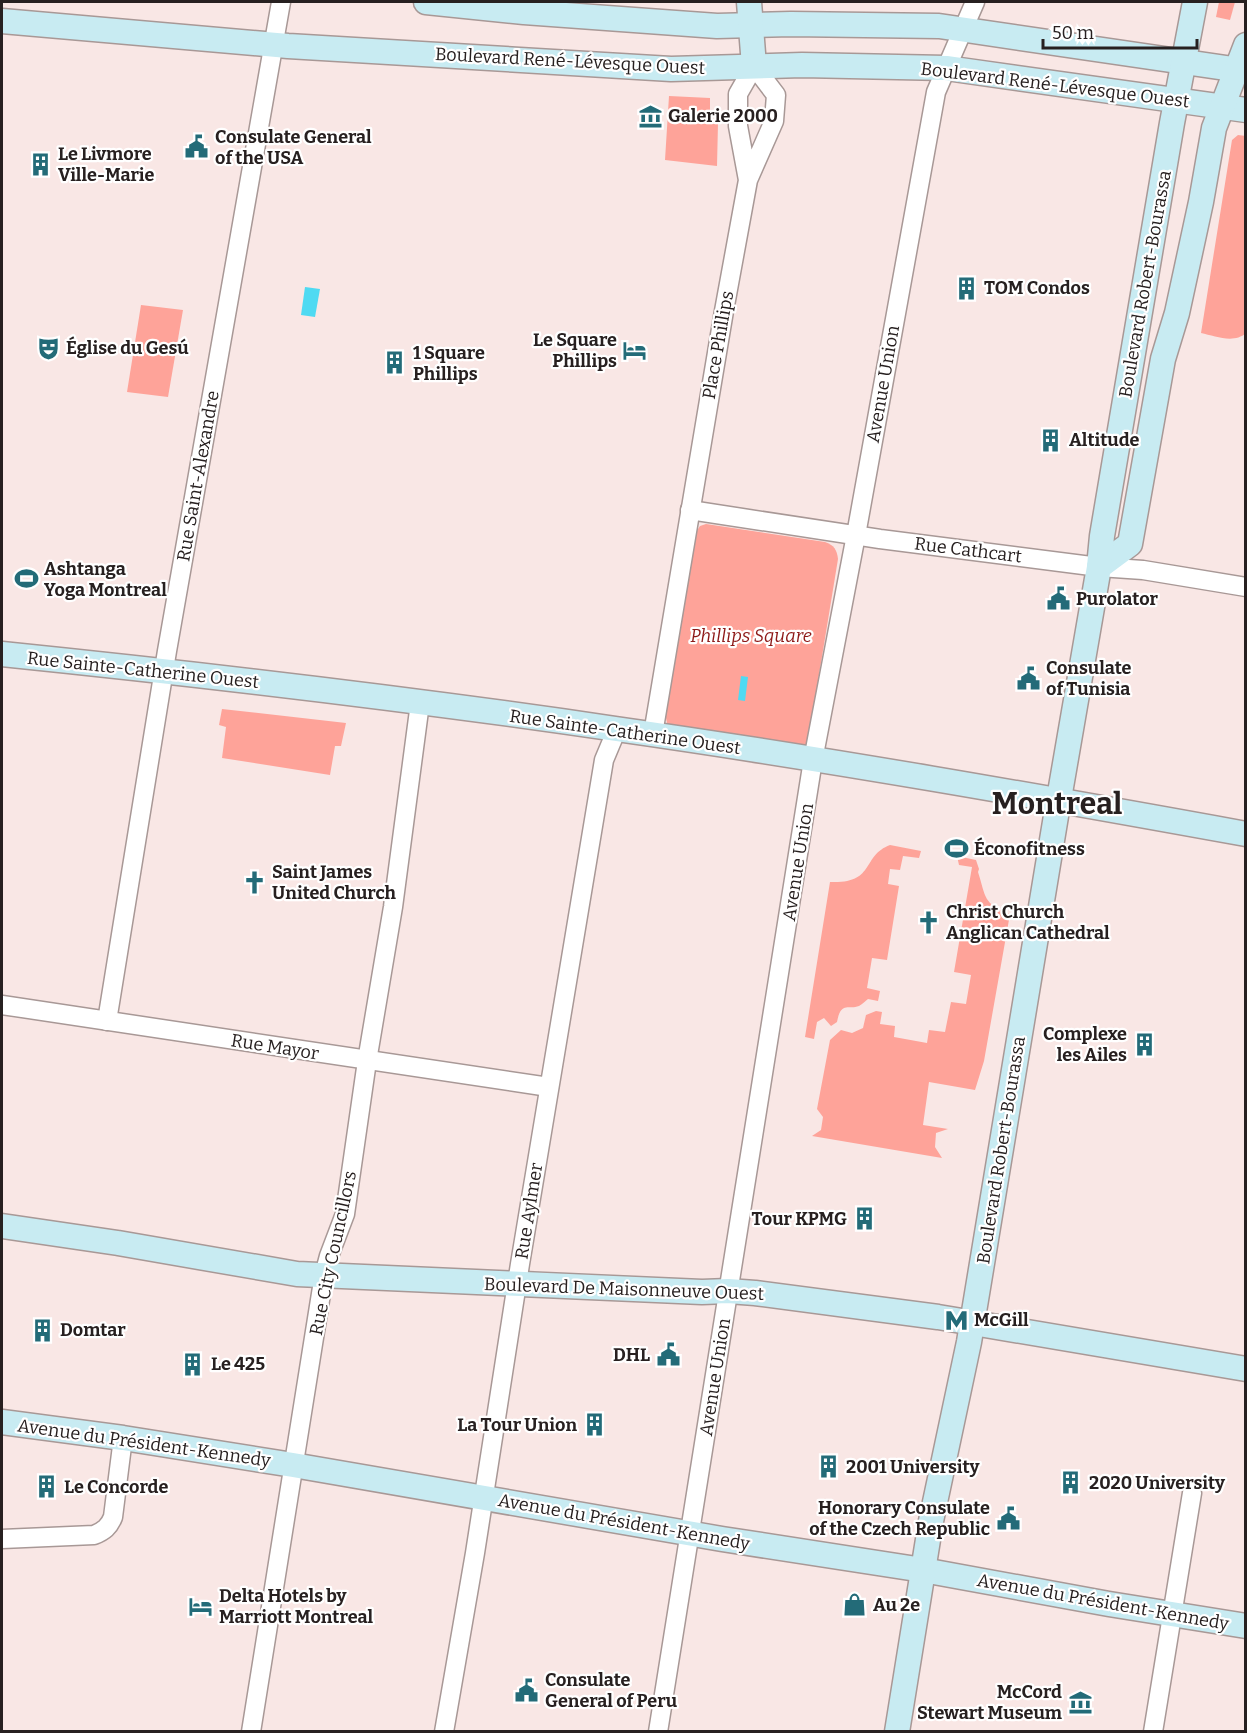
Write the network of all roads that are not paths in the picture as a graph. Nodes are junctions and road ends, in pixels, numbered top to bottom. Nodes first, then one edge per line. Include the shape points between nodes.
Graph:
1 (281, 2) edge
2 (426, 2) edge
3 (975, 2) edge
4 (1195, 2) edge
5 (750, 13) edge
6 (2, 21) edge
7 (964, 30) junction
8 (273, 45) junction
9 (1245, 45) edge
10 (1185, 63) junction
11 (754, 66) junction
12 (946, 68) junction
13 (1241, 70) edge
14 (1177, 100) junction
15 (1234, 108) edge
16 (748, 180) junction
17 (690, 510) junction
18 (856, 535) junction
19 (1099, 567) junction
20 (1245, 587) edge
21 (2, 654) edge
22 (164, 671) junction
23 (420, 703) junction
24 (617, 729) junction
25 (653, 734) junction
26 (813, 760) junction
27 (1059, 801) junction
28 (1245, 834) edge
29 (2, 1005) edge
30 (107, 1021) junction
31 (367, 1061) junction
32 (549, 1087) junction
33 (2, 1226) edge
34 (324, 1275) junction
35 (517, 1283) junction
36 (728, 1291) junction
37 (972, 1322) junction
38 (1245, 1369) edge
39 (2, 1422) edge
40 (123, 1438) junction
41 (293, 1465) junction
42 (1192, 1492) dead end
43 (484, 1498) junction
44 (690, 1533) junction
45 (2, 1539) edge
46 (923, 1570) junction
47 (1172, 1614) junction
48 (1245, 1626) edge
49 (251, 1731) edge
50 (444, 1731) edge
51 (658, 1731) edge
52 (897, 1731) edge
53 (1153, 1731) edge

1 - 8 street, Rue Saint-Alexandre
2 - 5 main road via 698,25
3 - 7 street, Avenue Union
4 - 10 main road, Boulevard Robert-Bourassa
5 - 7 main road
5 - 11 main road
6 - 8 main road, Boulevard René-Lévesque Ouest
7 - 10 main road
7 - 12 street, Avenue Union
8 - 11 main road, Boulevard René-Lévesque Ouest via 671,69
8 - 22 street, Rue Saint-Alexandre
9 - 13 main road, Boulevard Robert-Bourassa
10 - 13 main road
10 - 14 main road, Boulevard Robert-Bourassa
11 - 12 main road, Boulevard René-Lévesque Ouest
11 - 16 street via 738,94 738,126
11 - 16 street via 776,95 774,122
12 - 14 main road, Boulevard René-Lévesque Ouest
12 - 18 street, Avenue Union via 936,92
13 - 15 main road, Boulevard Robert-Bourassa
14 - 15 main road, Boulevard René-Lévesque Ouest
14 - 19 main road, Boulevard Robert-Bourassa via 1101,536
15 - 19 main road, Boulevard Robert-Bourassa via 1214,128 1177,313 1163,359 1130,544
16 - 17 street, Place Phillips
17 - 18 street, Rue Cathcart
17 - 25 street, Place Phillips
18 - 19 street, Rue Cathcart
18 - 26 street, Avenue Union
19 - 20 street, Rue Cathcart
19 - 27 main road, Boulevard Robert-Bourassa
21 - 22 main road, Rue Sainte-Catherine Ouest
22 - 23 main road, Rue Sainte-Catherine Ouest
22 - 30 street, Rue Saint-Alexandre
23 - 24 main road, Rue Sainte-Catherine Ouest
23 - 31 street, Rue City Councillors via 393,907
24 - 25 main road, Rue Sainte-Catherine Ouest
24 - 32 street, Rue Aylmer via 604,760
25 - 26 main road, Rue Sainte-Catherine Ouest
26 - 27 main road, Rue Sainte-Catherine Ouest
26 - 36 street, Avenue Union
27 - 28 main road, Rue Sainte-Catherine Ouest
27 - 37 main road, Boulevard Robert-Bourassa
29 - 30 street, Rue Mayor
30 - 31 street, Rue Mayor
31 - 32 street, Rue Mayor
31 - 34 street, Rue City Councillors via 345,1214
32 - 35 street, Rue Aylmer
33 - 34 main road, Boulevard De Maisonneuve Ouest via 297,1274
34 - 35 main road, Boulevard De Maisonneuve Ouest
34 - 41 street, Rue City Councillors
35 - 36 main road, Boulevard De Maisonneuve Ouest
35 - 43 street, Rue Aylmer
36 - 37 main road, Boulevard De Maisonneuve Ouest
36 - 44 street, Avenue Union
37 - 38 main road, Boulevard De Maisonneuve Ouest
37 - 46 main road, Boulevard Robert-Bourassa
39 - 40 main road, Avenue du Président-Kennedy
40 - 41 main road, Avenue du Président-Kennedy
40 - 45 street via 110,1526 94,1535
41 - 43 main road, Avenue du Président-Kennedy
41 - 49 street, Rue City Councillors
42 - 47 street
43 - 44 main road, Avenue du Président-Kennedy
43 - 50 street, Rue Aylmer
44 - 46 main road, Avenue du Président-Kennedy
44 - 51 street, Avenue Union
46 - 47 main road, Avenue du Président-Kennedy
46 - 52 main road, Boulevard Robert-Bourassa
47 - 48 main road, Avenue du Président-Kennedy
47 - 53 street

